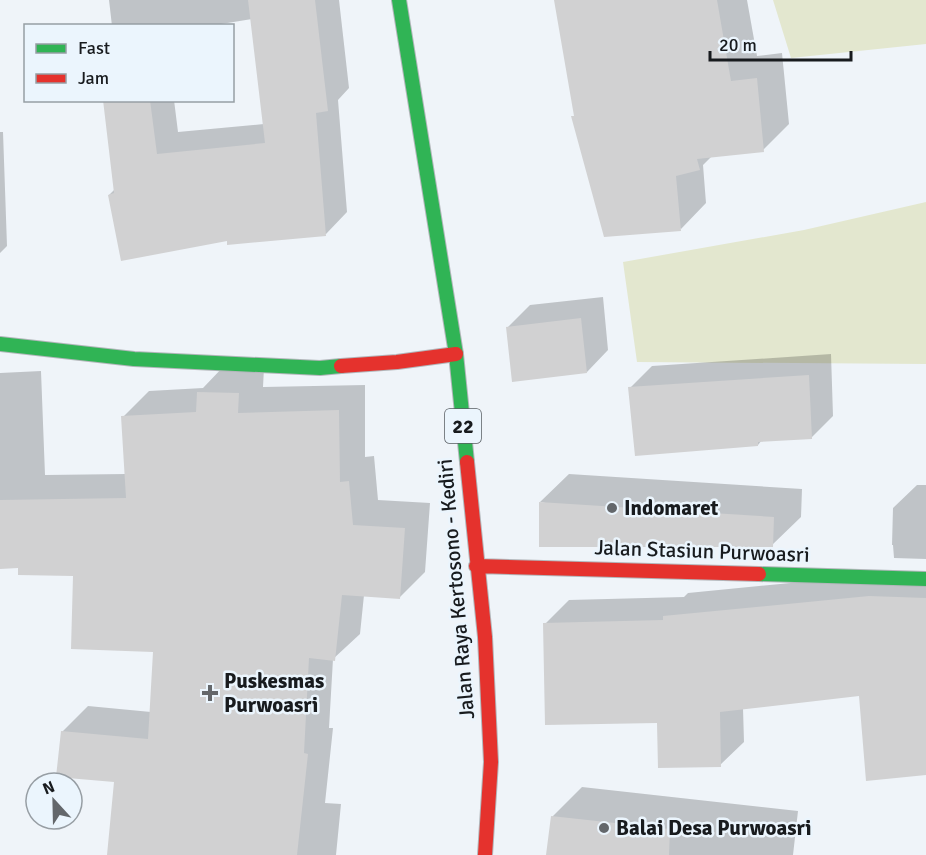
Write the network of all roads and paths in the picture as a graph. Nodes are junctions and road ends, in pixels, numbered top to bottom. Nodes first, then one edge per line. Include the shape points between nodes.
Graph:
1 (399, 0) edge
2 (0, 344) edge
3 (456, 354) junction
4 (476, 566) junction
5 (926, 579) edge
6 (486, 855) edge

1 - 3 main road, Jalan Raya Kertosono - Kediri / 22
2 - 3 main road via 134,359 320,368
3 - 4 main road, Jalan Raya Kertosono - Kediri / 22
4 - 5 main road, Jalan Stasiun Purwoasri
4 - 6 main road, Jalan Raya Kertosono - Kediri / 22 via 485,637 491,762

